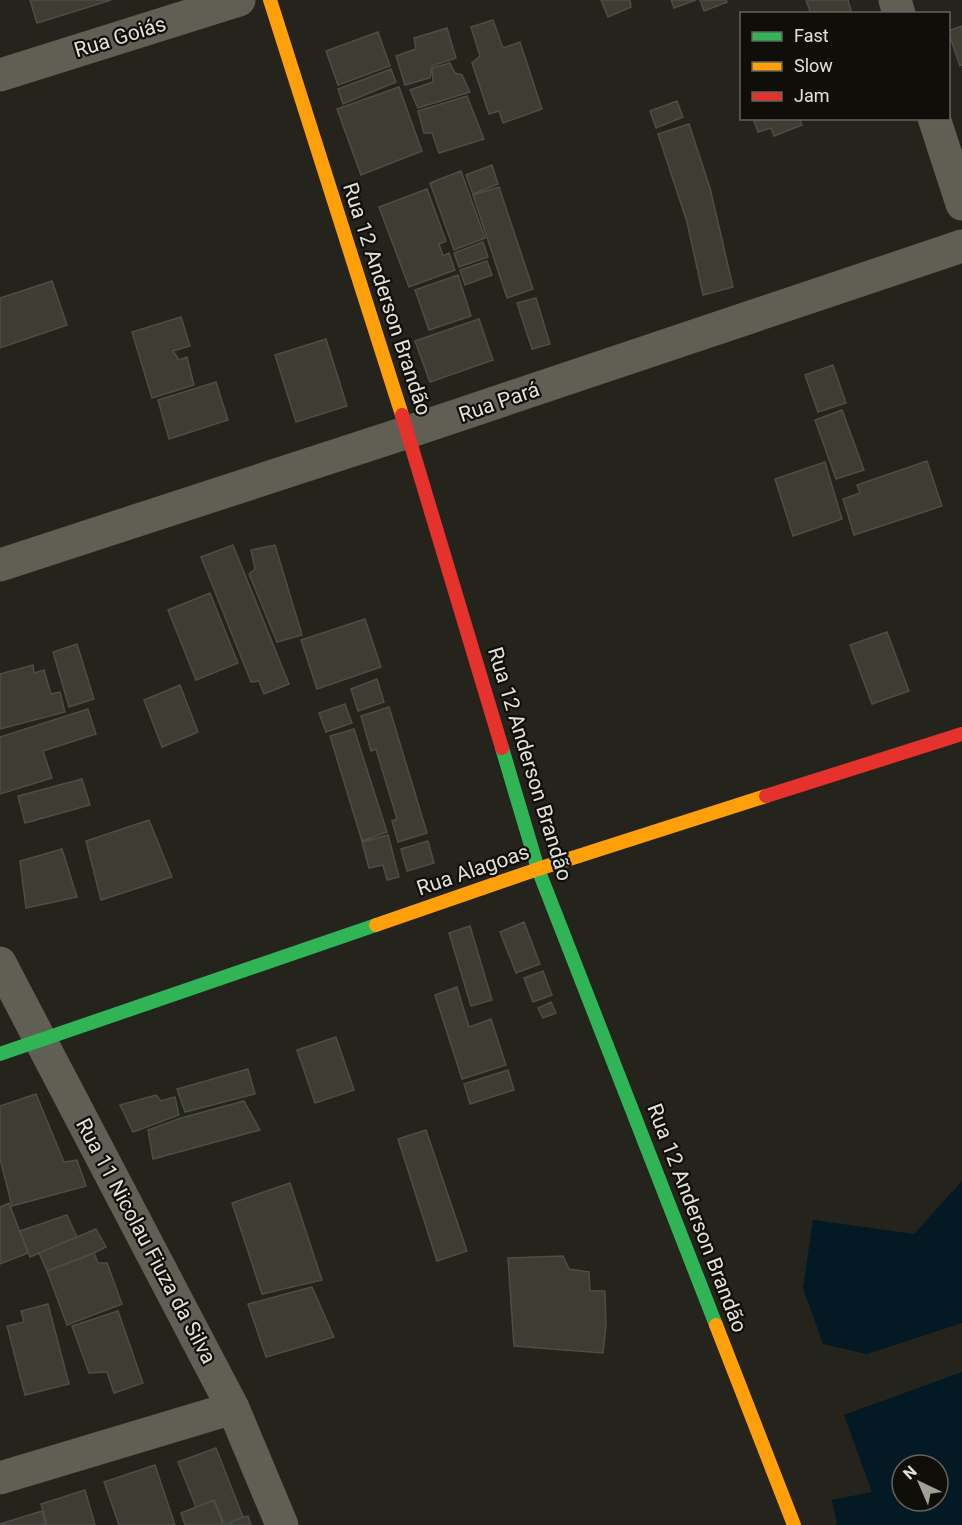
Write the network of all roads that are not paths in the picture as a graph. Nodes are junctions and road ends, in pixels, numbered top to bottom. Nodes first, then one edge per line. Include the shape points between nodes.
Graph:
1 (239, 0) edge
2 (270, 0) edge
3 (0, 75) edge
4 (935, 120) edge
5 (962, 204) edge
6 (962, 246) edge
7 (408, 432) junction
8 (0, 565) edge
9 (962, 734) edge
10 (538, 869) junction
11 (0, 963) edge
12 (41, 1040) junction
13 (0, 1054) edge
14 (233, 1408) junction
15 (0, 1478) edge
16 (282, 1525) edge
17 (794, 1525) edge

1 - 3 street, Rua Goiás
2 - 7 street, Rua 12 Anderson Brandão
4 - 5 street
6 - 7 street, Rua Pará
7 - 8 street, Rua Pará
7 - 10 street, Rua 12 Anderson Brandão
9 - 10 street, Rua Alagoas
10 - 12 street, Rua Alagoas
10 - 17 street, Rua 12 Anderson Brandão
11 - 12 street, Rua 11 Nicolau Fiuza da Silva
12 - 13 street, Rua Alagoas
12 - 14 street, Rua 11 Nicolau Fiuza da Silva
14 - 15 street
14 - 16 street, Rua 11 Nicolau Fiuza da Silva

